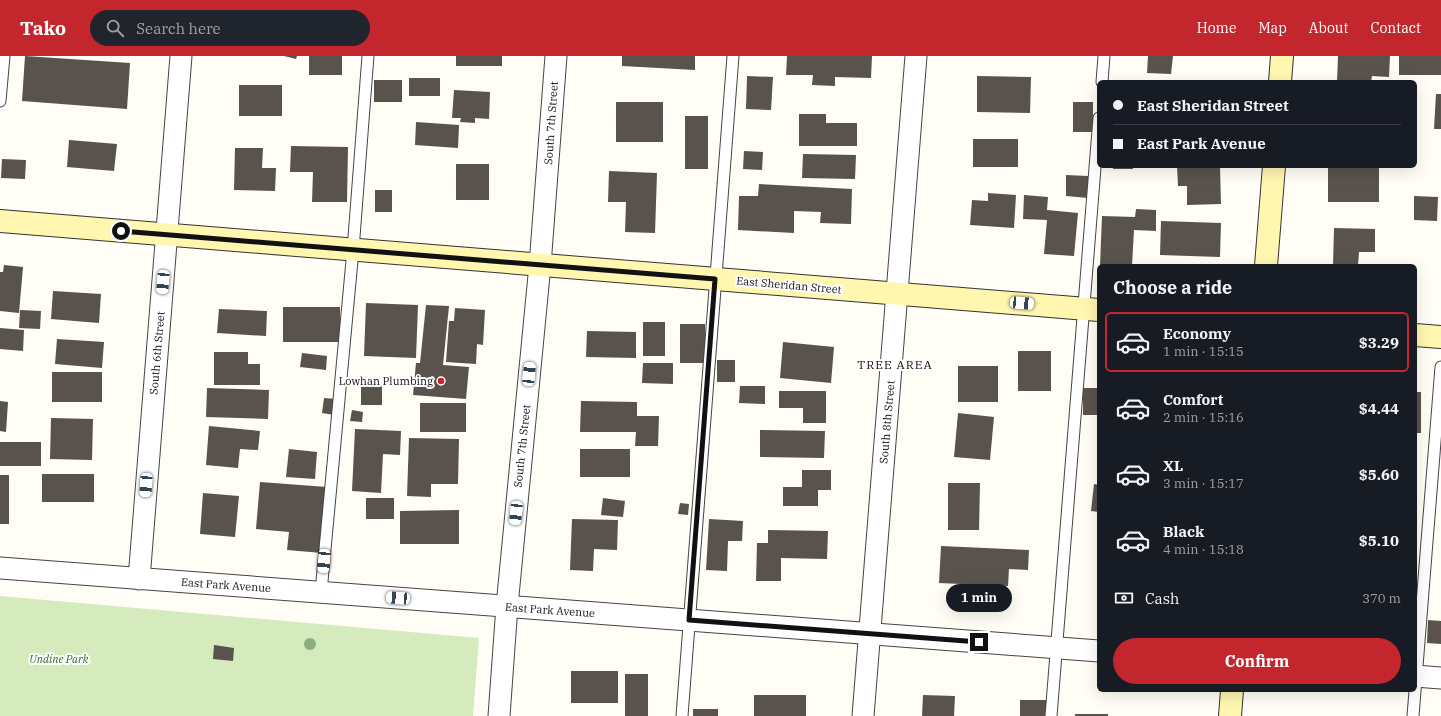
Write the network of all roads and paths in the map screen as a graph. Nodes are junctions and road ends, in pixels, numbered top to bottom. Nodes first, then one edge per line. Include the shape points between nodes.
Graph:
1 (4, 56) edge
2 (181, 56) edge
3 (368, 56) edge
4 (556, 56) edge
5 (733, 56) edge
6 (916, 56) edge
7 (1104, 56) edge
8 (1282, 56) edge
9 (1102, 80) edge
10 (1280, 80) edge
11 (0, 102) edge
12 (1097, 166) edge
13 (1274, 168) edge
14 (0, 222) edge
15 (166, 235) junction
16 (353, 250) junction
17 (1266, 264) edge
18 (540, 265) junction
19 (715, 279) junction
20 (897, 293) junction
21 (1091, 309) edge
22 (1417, 335) edge
23 (1441, 337) edge
24 (1441, 367) edge
25 (0, 568) edge
26 (139, 579) junction
27 (321, 592) junction
28 (507, 606) junction
29 (689, 620) junction
30 (870, 634) junction
31 (1057, 648) junction
32 (1097, 651) edge
33 (1417, 664) edge
34 (1417, 676) edge
35 (1441, 678) edge
36 (1232, 692) edge
37 (1415, 692) edge
38 (499, 716) edge
39 (682, 716) edge
40 (863, 716) edge
41 (1051, 716) edge
42 (1230, 716) edge
43 (1413, 716) edge

1 - 11 lane
2 - 15 street, South 6th Street
3 - 16 lane
4 - 18 street, South 7th Street
5 - 19 lane
6 - 20 street, South 8th Street
7 - 9 lane
8 - 10 street
12 - 21 lane
13 - 17 street
14 - 15 street, East Sheridan Street
15 - 16 street, East Sheridan Street
15 - 26 street, South 6th Street
16 - 18 street, East Sheridan Street
16 - 27 lane
18 - 19 street, East Sheridan Street
18 - 28 street, South 7th Street
19 - 20 street, East Sheridan Street
19 - 29 lane
20 - 21 street, East Sheridan Street
20 - 30 street, South 8th Street
21 - 31 lane
22 - 23 street
24 - 33 lane
25 - 26 street, East Park Avenue
26 - 27 street, East Park Avenue
27 - 28 street, East Park Avenue
28 - 29 street, East Park Avenue
28 - 38 street, South 7th Street
29 - 30 street, East Park Avenue
29 - 39 lane
30 - 31 street, East Park Avenue
30 - 40 street, South 8th Street
31 - 32 street, East Park Avenue
31 - 41 lane
34 - 35 street
36 - 42 street
37 - 43 lane

